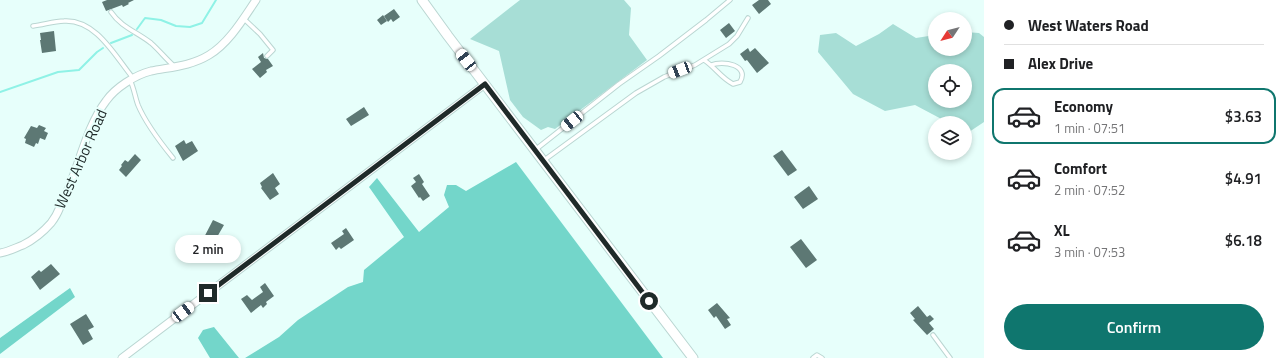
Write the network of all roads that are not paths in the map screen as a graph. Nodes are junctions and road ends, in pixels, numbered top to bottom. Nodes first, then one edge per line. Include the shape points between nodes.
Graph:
1 (256, 0) edge
2 (422, 0) edge
3 (730, 0) edge
4 (111, 12) dead end
5 (243, 18) junction
6 (748, 18) dead end
7 (33, 26) dead end
8 (267, 56) dead end
9 (704, 60) junction
10 (711, 64) junction
11 (174, 67) junction
12 (132, 79) junction
13 (485, 84) junction
14 (534, 151) junction
15 (173, 158) dead end
16 (543, 162) junction
17 (0, 253) edge
18 (934, 335) dead end
19 (122, 358) edge
20 (692, 358) edge
21 (813, 358) edge
22 (822, 358) edge
23 (950, 358) edge

1 - 5 street, West Arbor Road
2 - 13 street
3 - 14 lane
4 - 11 lane via 124,26 151,43
5 - 8 lane via 273,50
5 - 11 street, West Arbor Road via 226,41 209,55 187,65
6 - 9 lane via 734,41
7 - 12 lane via 64,21 81,24 99,36
9 - 10 lane
9 - 16 lane via 641,90
10 - 10 lane via 725,80 733,84 743,78 743,72 734,65 724,62
11 - 12 street, West Arbor Road via 149,72
12 - 15 lane via 137,103 143,116
12 - 17 street, West Arbor Road via 107,100 99,111 66,196 52,222 30,241
13 - 14 street
13 - 19 street
14 - 16 street
16 - 20 street
18 - 23 lane
21 - 22 lane via 816,355

